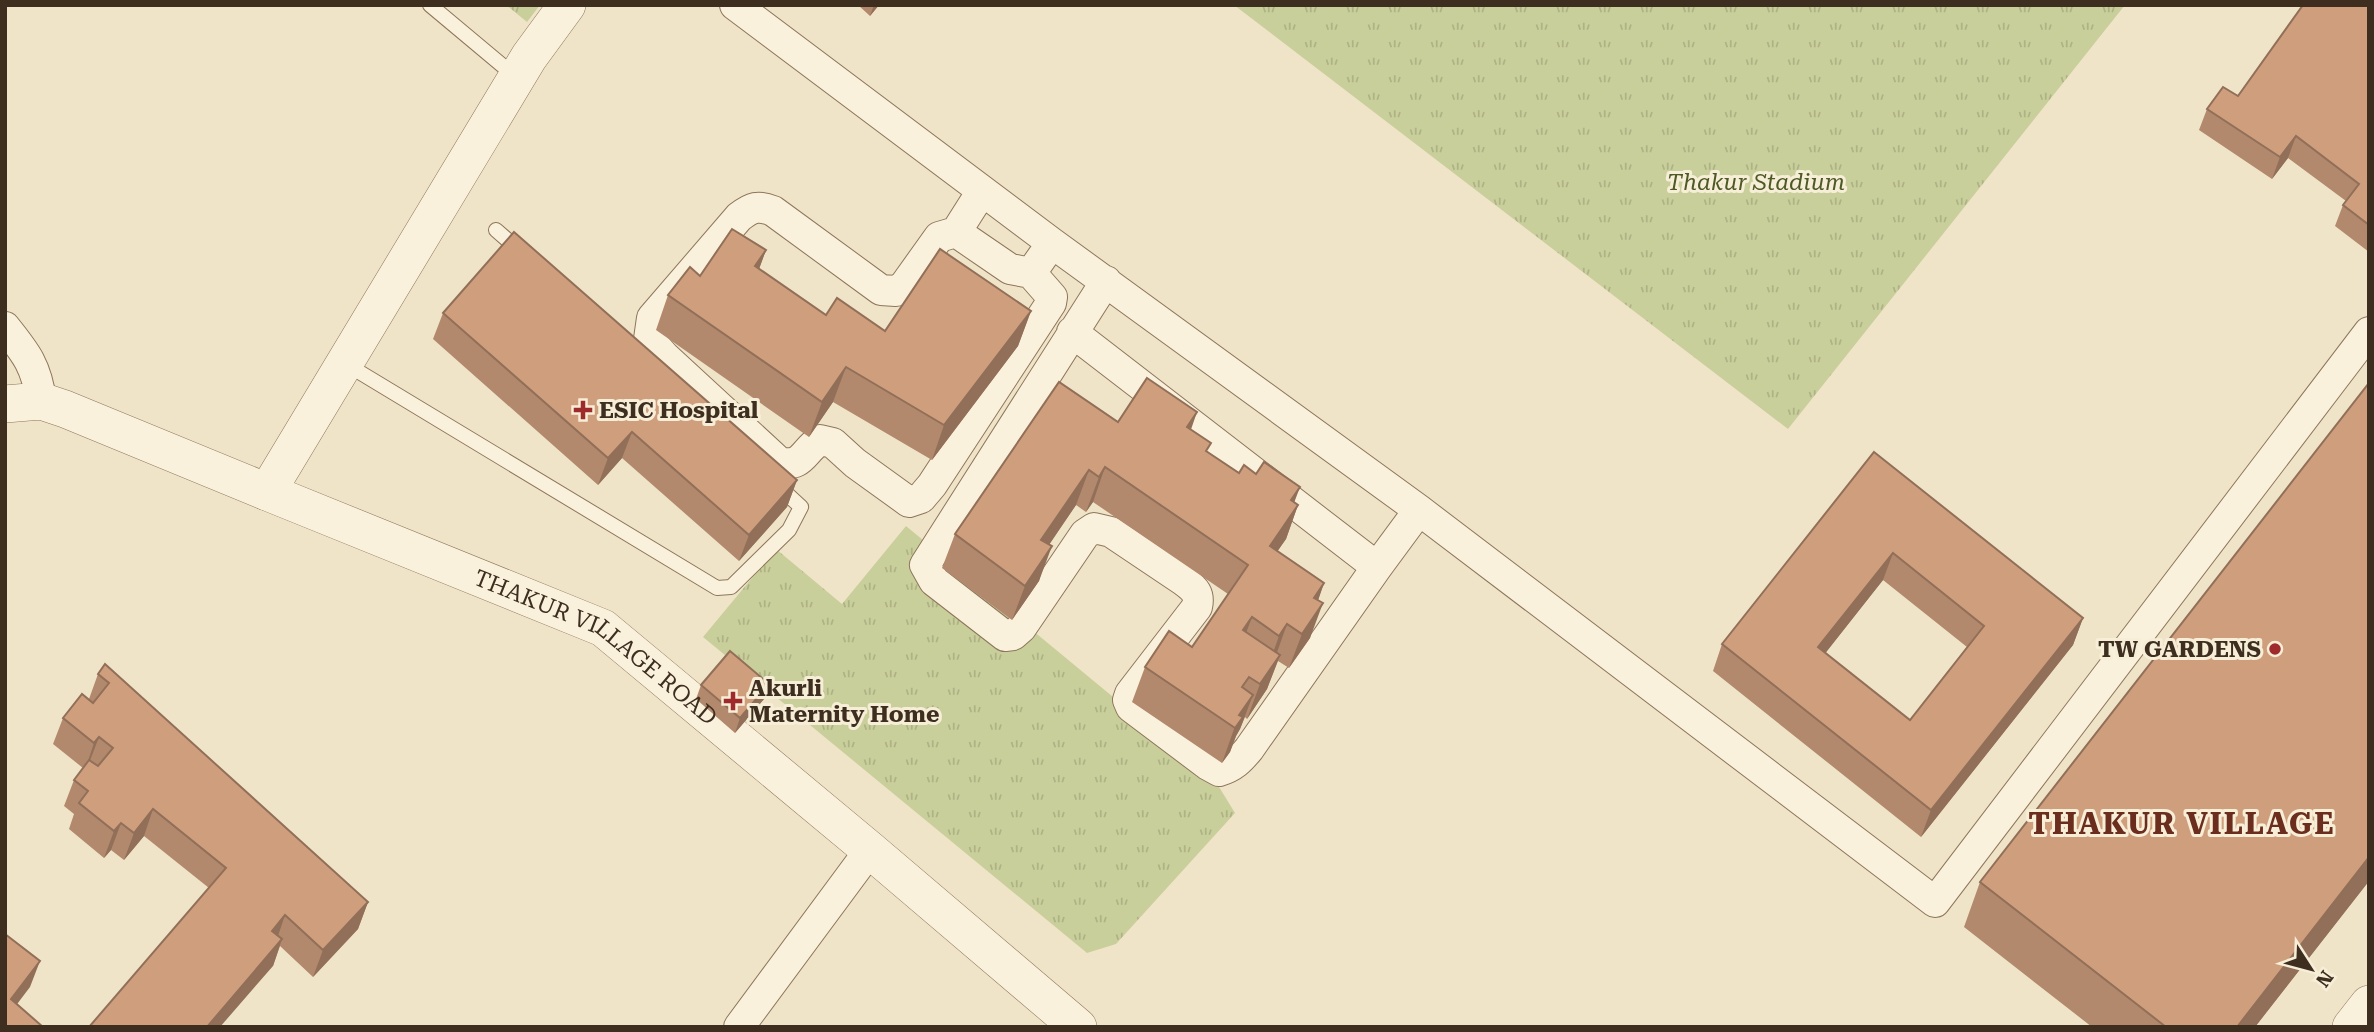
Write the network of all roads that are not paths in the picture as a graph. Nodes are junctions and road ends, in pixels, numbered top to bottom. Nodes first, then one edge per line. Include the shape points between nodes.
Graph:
1 (430, 5) edge
2 (567, 5) edge
3 (734, 5) edge
4 (517, 78) junction
5 (982, 191) junction
6 (496, 230) dead end
7 (956, 232) junction
8 (1052, 243) junction
9 (527, 257) edge
10 (1031, 273) junction
11 (1106, 281) junction
12 (5, 327) edge
13 (1072, 332) junction
14 (2369, 332) edge
15 (345, 363) junction
16 (23, 402) edge
17 (761, 470) edge
18 (267, 492) junction
19 (1419, 510) junction
20 (1377, 567) junction
21 (870, 849) junction
22 (2369, 1004) edge
23 (739, 1027) edge
24 (1078, 1027) edge
25 (2351, 1027) edge

1 - 4 lane
2 - 4 street
3 - 5 street
4 - 15 street
5 - 7 street
5 - 8 street
6 - 9 lane
7 - 10 street via 1010,269
7 - 10 street via 939,237 904,286 881,290 773,212 760,206 749,209 652,318 649,338 779,462 799,462 820,440 833,443 909,502 921,498 932,485 1051,303 1052,297
8 - 10 street
8 - 11 street
11 - 13 street
11 - 19 street
12 - 16 street via 27,354 38,379
13 - 20 street
13 - 20 street via 925,565 928,575 1005,636 1021,628 1085,534 1094,528 1111,532 1194,588 1199,597 1197,607 1128,700 1138,713 1219,771 1239,762
14 - 19 street via 1935,902
15 - 17 lane via 717,588 731,587 789,530 801,507
15 - 18 street
16 - 18 street, THAKUR VILLAGE ROAD via 65,409
18 - 21 street, THAKUR VILLAGE ROAD via 603,628
19 - 20 street
21 - 23 street
21 - 24 street, THAKUR VILLAGE ROAD
22 - 25 street

